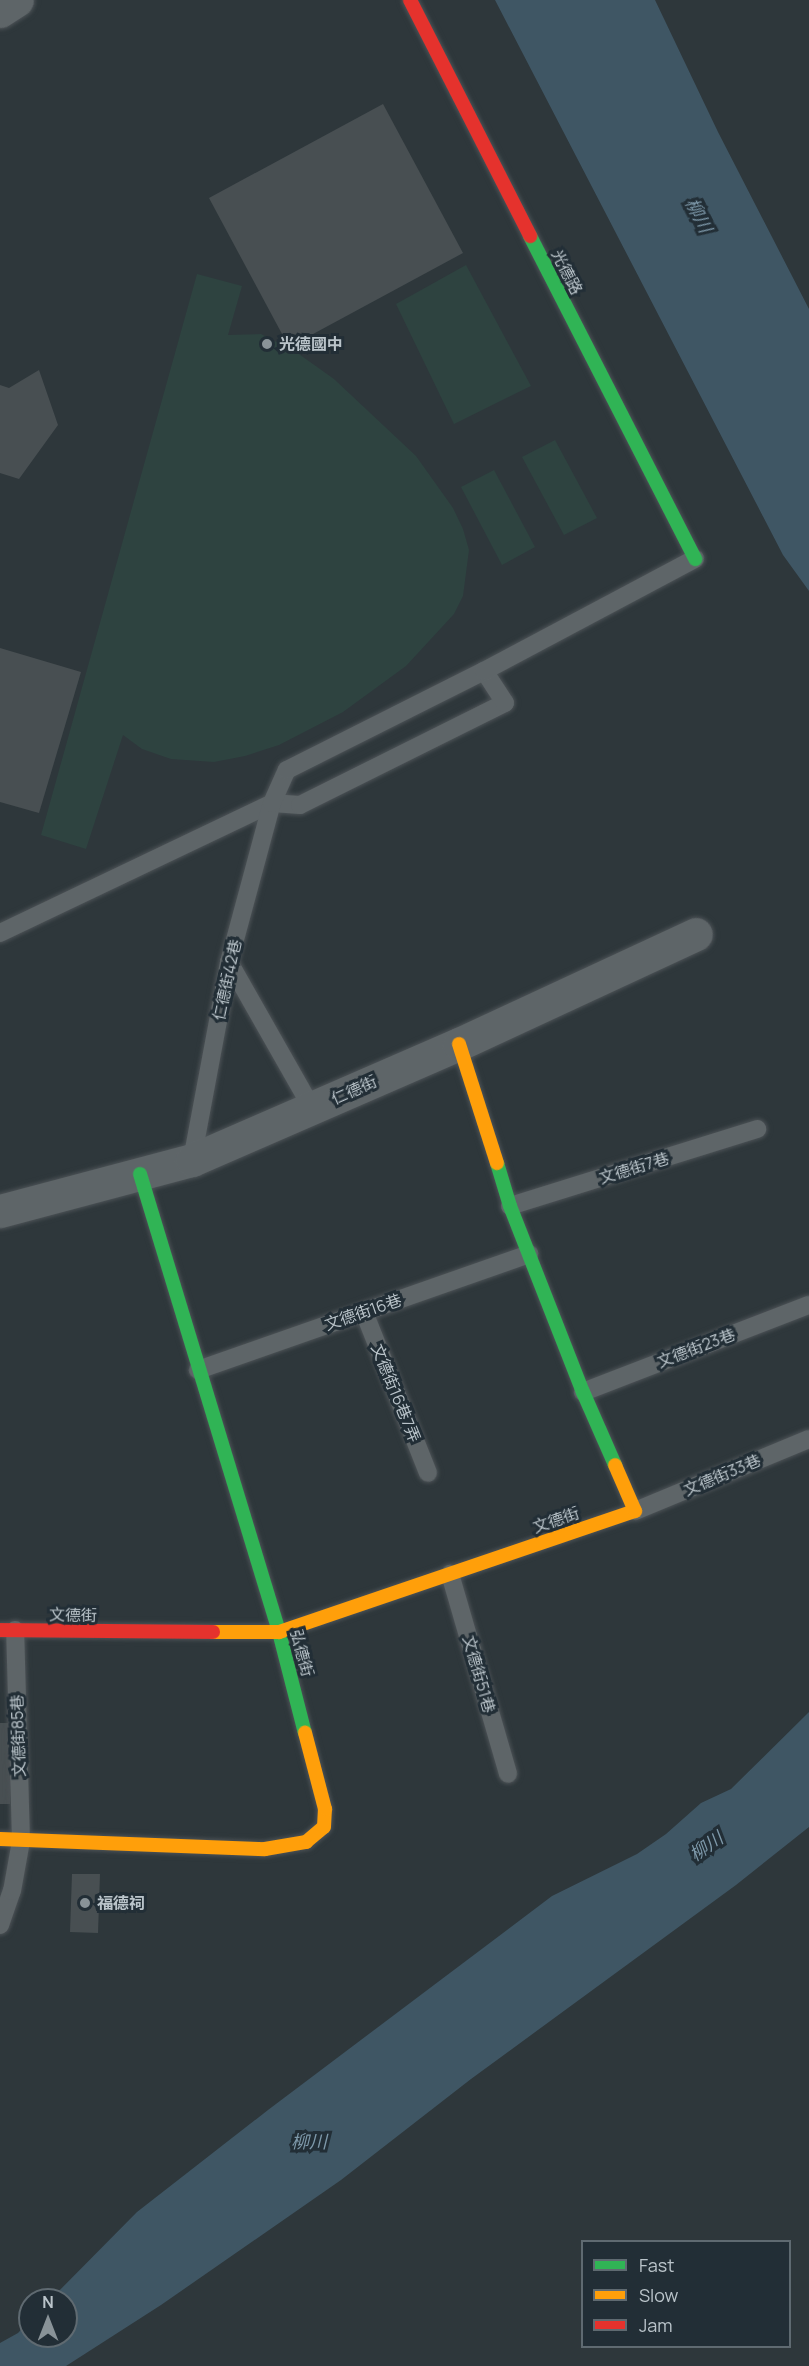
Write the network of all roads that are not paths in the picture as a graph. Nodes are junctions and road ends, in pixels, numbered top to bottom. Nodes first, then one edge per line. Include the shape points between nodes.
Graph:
1 (17, 0) edge
2 (410, 0) edge
3 (0, 11) edge
4 (694, 559) joint
5 (484, 671) junction
6 (272, 803) junction
7 (0, 933) edge
8 (696, 934) dead end
9 (229, 962) junction
10 (459, 1044) junction
11 (312, 1108) junction
12 (757, 1129) dead end
13 (192, 1160) junction
14 (140, 1174) junction
15 (510, 1206) junction
16 (0, 1211) edge
17 (529, 1254) junction
18 (809, 1305) edge
19 (364, 1312) junction
20 (198, 1370) junction
21 (583, 1392) junction
22 (809, 1439) edge
23 (428, 1473) dead end
24 (634, 1511) junction
25 (450, 1574) junction
26 (8, 1630) edge
27 (279, 1632) junction
28 (508, 1774) dead end
29 (0, 1839) edge
30 (21, 1841) junction
31 (0, 1925) edge

1 - 3 street
2 - 4 street, 光德路
4 - 5 lane, 仁德街42巷
5 - 6 lane, 仁德街42巷 via 287,770
5 - 6 lane via 505,703 300,805
6 - 7 lane
6 - 9 lane, 仁德街42巷
8 - 10 street, 仁德街
9 - 11 lane
9 - 13 lane, 仁德街42巷
10 - 11 street, 仁德街
10 - 15 street
11 - 13 street, 仁德街
12 - 15 lane, 文德街7巷
13 - 14 street, 仁德街
14 - 16 street, 仁德街
14 - 20 street, 弘德街
15 - 17 street
17 - 19 lane, 文德街16巷
17 - 21 street
18 - 21 lane, 文德街23巷
19 - 20 lane, 文德街16巷
19 - 23 lane, 文德街16巷7弄
20 - 27 street, 弘德街
21 - 24 street
22 - 24 lane, 文德街33巷
24 - 25 street, 文德街
25 - 27 street, 文德街
25 - 28 lane, 文德街51巷
26 - 27 street, 文德街
26 - 30 lane, 文德街85巷
27 - 30 street, 弘德街 via 325,1809 324,1827 306,1842 265,1848
29 - 30 street, 弘德街
30 - 31 lane, 文德街85巷 via 12,1891

